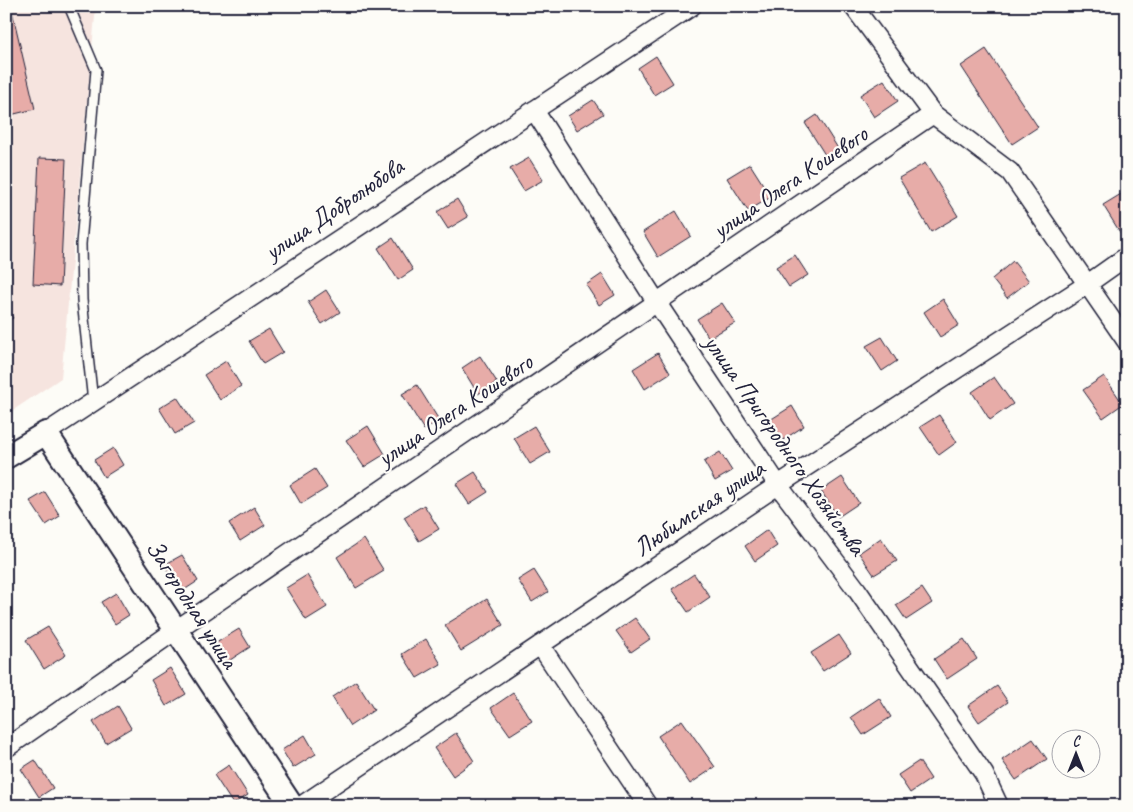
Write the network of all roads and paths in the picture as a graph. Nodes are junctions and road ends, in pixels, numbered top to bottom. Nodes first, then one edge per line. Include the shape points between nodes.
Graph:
1 (69, 6) edge
2 (692, 6) edge
3 (853, 6) edge
4 (534, 110) junction
5 (933, 114) junction
6 (1127, 256) edge
7 (1086, 285) junction
8 (657, 303) junction
9 (1127, 342) edge
10 (93, 402) junction
11 (46, 432) junction
12 (6, 457) edge
13 (778, 486) junction
14 (176, 630) junction
15 (540, 645) junction
16 (6, 748) edge
17 (292, 806) edge
18 (301, 806) edge
19 (648, 806) edge
20 (1000, 806) edge

1 - 10 lane via 96,70 80,244 82,300
2 - 4 street, улица Добролюбова
3 - 5 street
4 - 8 street, улица Пригородного Хозяйства
4 - 10 street, улица Добролюбова
5 - 7 street via 1010,172
5 - 8 street, улица Олега Кошевого
6 - 7 street, Любимская улица
7 - 9 street
7 - 13 street, Любимская улица
8 - 13 street, улица Пригородного Хозяйства
8 - 14 street, улица Олега Кошевого
10 - 11 street, улица Добролюбова
11 - 12 street, улица Добролюбова
11 - 14 street, Загородная улица
13 - 15 street, Любимская улица
13 - 20 street, улица Пригородного Хозяйства via 863,598 984,774
14 - 16 street, улица Олега Кошевого
14 - 17 street, Загородная улица
15 - 18 street, Любимская улица
15 - 19 street

